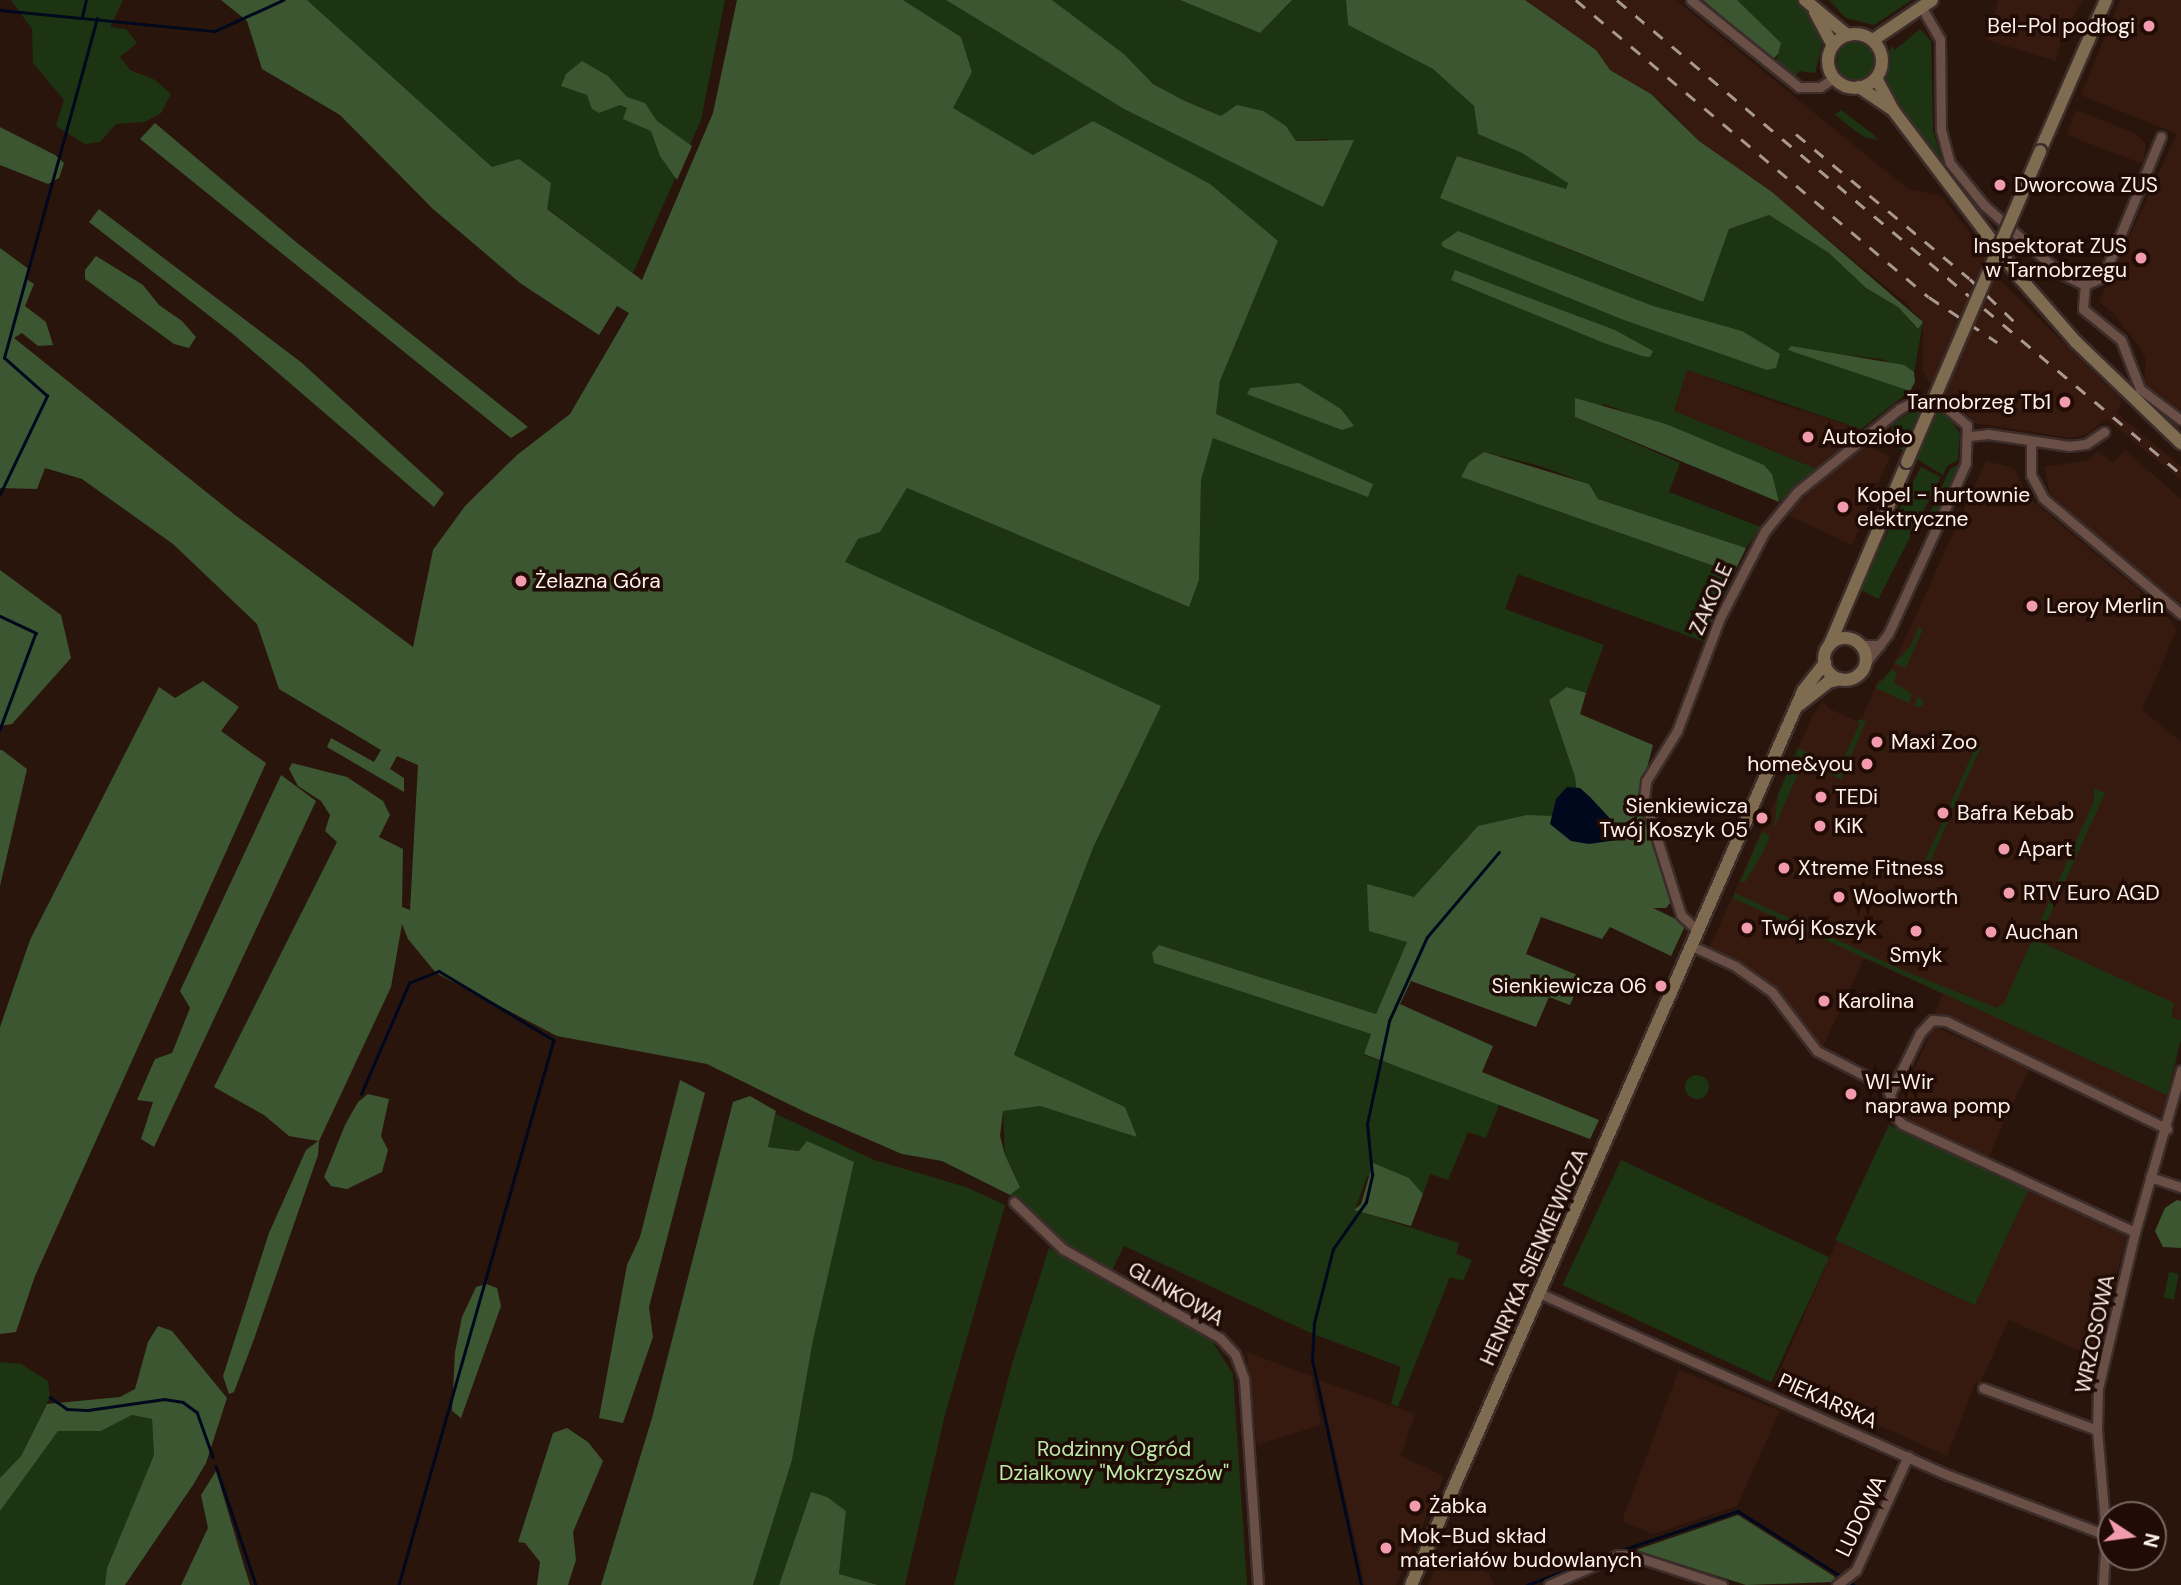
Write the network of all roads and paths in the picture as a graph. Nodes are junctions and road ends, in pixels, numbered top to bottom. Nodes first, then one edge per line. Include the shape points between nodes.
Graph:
1 (1691, 0) edge
2 (2097, 0) edge
3 (2106, 0) edge
4 (1809, 4) edge
5 (1927, 4) edge
6 (2090, 30) junction
7 (1847, 35) junction
8 (1876, 44) junction
9 (1833, 46) junction
10 (1834, 78) junction
11 (1876, 78) junction
12 (1859, 87) junction
13 (1893, 110) junction
14 (2161, 136) dead end
15 (2085, 285) junction
16 (2181, 420) edge
17 (2104, 432) dead end
18 (1970, 436) junction
19 (2031, 442) junction
20 (2181, 443) edge
21 (2181, 614) edge
22 (1838, 620) junction
23 (1855, 642) junction
24 (1880, 645) junction
25 (1829, 646) junction
26 (1866, 662) junction
27 (1825, 663) junction
28 (1840, 679) junction
29 (1796, 708) junction
30 (1698, 931) junction
31 (1692, 946) junction
32 (2181, 1070) edge
33 (1890, 1094) junction
34 (2167, 1129) junction
35 (2150, 1177) junction
36 (2181, 1187) edge
37 (1014, 1202) dead end
38 (2135, 1232) junction
39 (1539, 1293) junction
40 (1983, 1388) dead end
41 (2097, 1430) junction
42 (1908, 1456) junction
43 (2103, 1501) edge
44 (2097, 1531) edge
45 (1258, 1585) edge
46 (1411, 1585) edge
47 (1549, 1585) edge
48 (1721, 1585) edge
49 (1837, 1585) edge

1 - 10 street via 1799,87 1820,87
2 - 6 main road
3 - 6 main road
4 - 7 main road
4 - 9 main road
5 - 8 main road
5 - 15 street via 1940,40 1941,130 1950,163 1984,205 2060,273
6 - 22 main road, bridge
7 - 8 main road
7 - 9 main road
8 - 11 main road via 1881,69
9 - 10 main road via 1829,65
10 - 12 main road
11 - 12 main road
11 - 13 main road
12 - 13 main road
13 - 20 main road via 1990,240 2076,342
14 - 15 street via 2109,265 2094,285
15 - 16 street via 2083,309 2121,340 2140,389
17 - 19 street via 2078,446
18 - 19 street via 1988,434
18 - 24 street via 1962,471
18 - 30 street, ZAKOLE via 1961,415 1939,401 1908,405 1797,492 1753,551 1720,618 1677,731 1643,789 1681,915
19 - 21 street via 2031,475 2042,498
22 - 23 main road
22 - 25 main road
23 - 24 street
23 - 25 main road
23 - 26 main road
24 - 26 street
25 - 27 main road
26 - 28 main road via 1857,676
27 - 28 main road
27 - 29 main road, HENRYKA SIENKIEWICZA
28 - 29 main road, HENRYKA SIENKIEWICZA via 1820,687
29 - 30 main road, HENRYKA SIENKIEWICZA
30 - 31 main road, HENRYKA SIENKIEWICZA
31 - 33 street via 1735,966 1772,992 1817,1051 1885,1086
31 - 39 main road, HENRYKA SIENKIEWICZA
32 - 34 street, WRZOSOWA
33 - 34 street via 1920,1033 1932,1020 1946,1021
33 - 38 street via 1894,1115 1902,1124
34 - 35 street, WRZOSOWA
35 - 36 street
35 - 38 street, WRZOSOWA
37 - 45 street, GLINKOWA via 1063,1249 1220,1338 1235,1354 1244,1378
38 - 41 street, WRZOSOWA via 2098,1388
39 - 42 street, PIEKARSKA
39 - 46 main road, HENRYKA SIENKIEWICZA
40 - 41 street
41 - 43 street, WRZOSOWA
42 - 44 street, PIEKARSKA
42 - 49 street, LUDOWA via 1860,1562
47 - 48 street via 1618,1555 1631,1555

